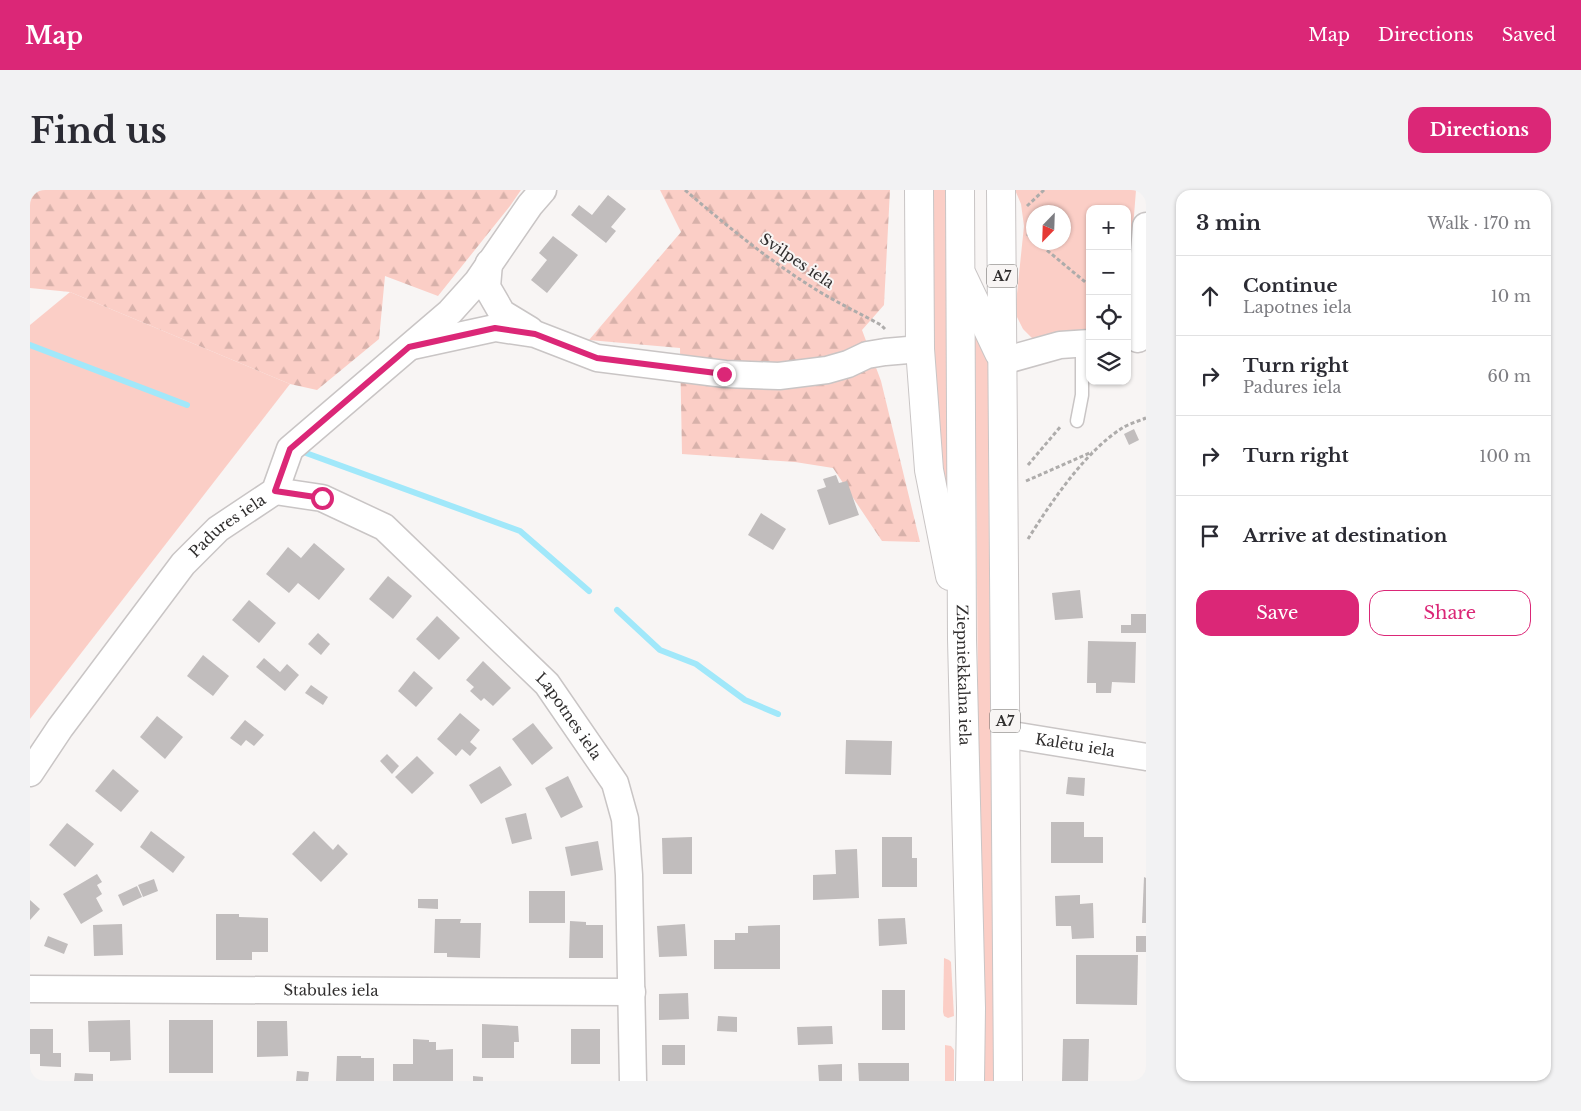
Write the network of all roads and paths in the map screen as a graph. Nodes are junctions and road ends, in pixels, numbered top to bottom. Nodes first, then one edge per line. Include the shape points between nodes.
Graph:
1 (543, 190) edge
2 (685, 190) edge
3 (919, 190) edge
4 (960, 190) edge
5 (1001, 190) edge
6 (1044, 190) edge
7 (1028, 205) edge
8 (1146, 226) edge
9 (1047, 250) edge
10 (489, 263) junction
11 (960, 269) junction
12 (1086, 283) edge
13 (535, 334) junction
14 (1137, 340) edge
15 (1086, 343) edge
16 (409, 347) junction
17 (920, 349) junction
18 (890, 351) junction
19 (1003, 361) junction
20 (1146, 418) edge
21 (1076, 421) joint
22 (1093, 452) junction
23 (1026, 468) dead end
24 (1026, 482) dead end
25 (275, 491) junction
26 (1025, 543) dead end
27 (962, 639) junction
28 (1006, 734) junction
29 (1146, 757) edge
30 (30, 774) edge
31 (30, 989) edge
32 (632, 992) junction
33 (633, 1081) edge
34 (970, 1081) edge
35 (1008, 1081) edge

1 - 10 street, Padures iela
2 - 18 path, Svilpes iela via 768,257 820,292 882,325
3 - 17 highway
4 - 11 highway, Ziepniekkalna iela / A7
5 - 19 highway, Ziepniekkalna iela / A7
6 - 7 path
8 - 14 street
9 - 12 path
10 - 13 street via 487,287 502,313
10 - 16 street, Padures iela via 450,312
11 - 19 highway, Ziepniekkalna iela / A7
11 - 27 highway, Ziepniekkalna iela / A7
13 - 16 street via 495,328
13 - 18 street via 597,358 724,374 779,376 827,370 866,355
15 - 19 street via 1060,345
15 - 21 lane via 1082,396
16 - 25 street, Padures iela via 290,449
17 - 18 street
17 - 27 highway via 929,470
19 - 28 highway, Ziepniekkalna iela / A7
20 - 22 path via 1125,427
21 - 23 path via 1062,425
22 - 24 path
22 - 26 path via 1045,511
25 - 30 street, Padures iela via 218,529 183,564 60,728
25 - 32 street, Lapotnes iela via 322,498 384,527 547,684 618,792 627,838
27 - 34 highway, Ziepniekkalna iela / A7
28 - 29 street, Kalētu iela
28 - 35 highway, Ziepniekkalna iela / A7
31 - 32 street, Stabules iela
32 - 33 street, Lapotnes iela

